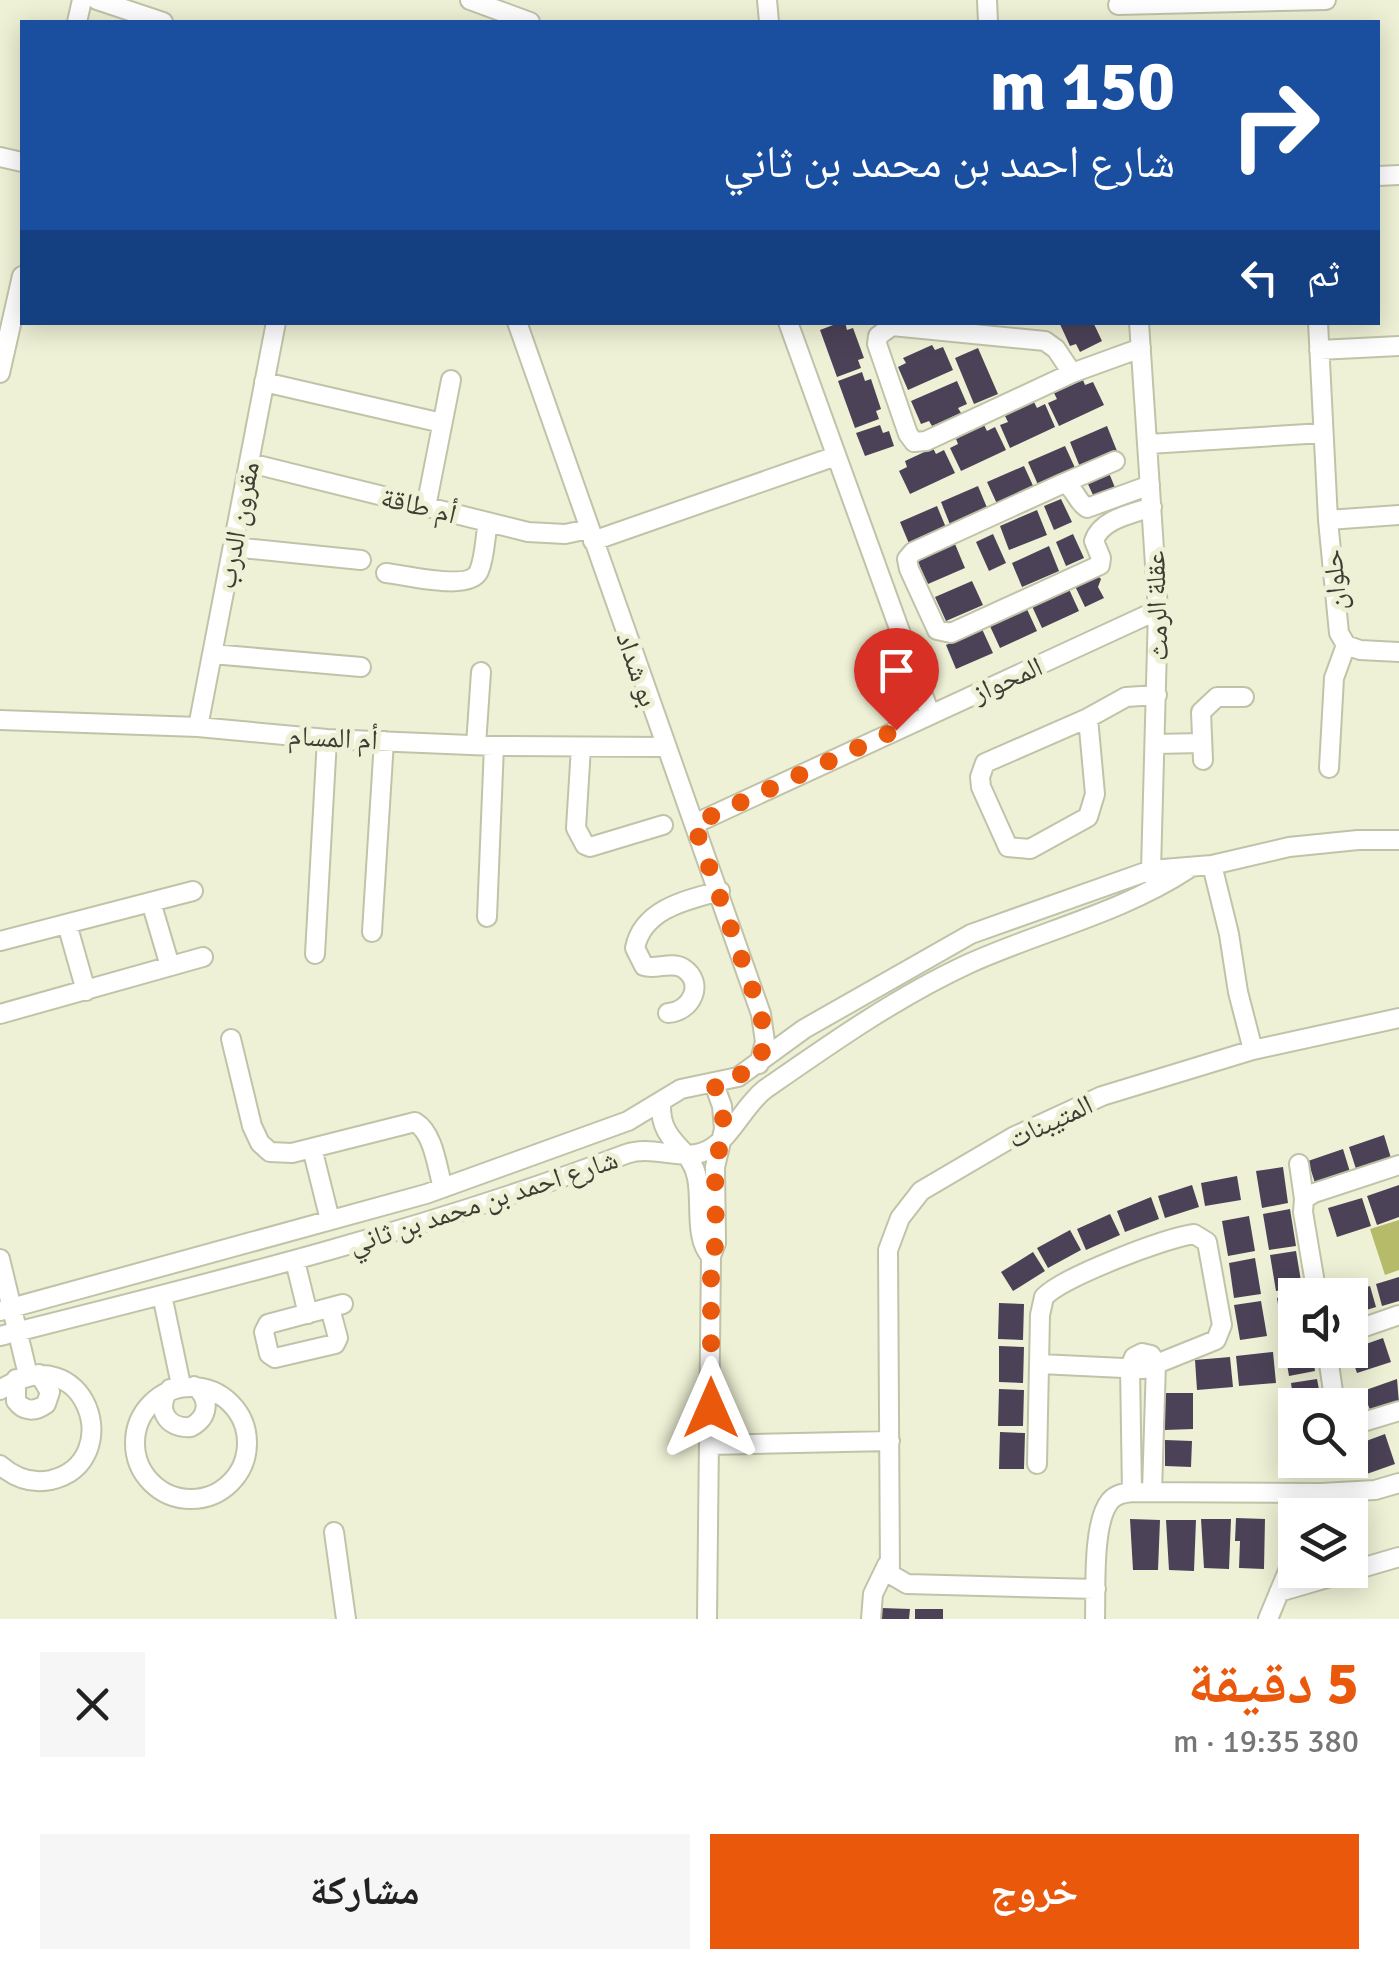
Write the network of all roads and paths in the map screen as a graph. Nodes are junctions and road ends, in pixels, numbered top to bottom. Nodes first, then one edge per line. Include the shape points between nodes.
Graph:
1 (97, 0) edge
2 (470, 0) edge
3 (1322, 0) edge
4 (1119, 9) edge
5 (157, 20) edge
6 (525, 20) edge
7 (20, 285) edge
8 (275, 325) edge
9 (519, 325) edge
10 (789, 325) edge
11 (1139, 325) edge
12 (1318, 325) edge
13 (1399, 346) edge
14 (1141, 348) junction
15 (1319, 350) junction
16 (0, 373) edge
17 (1072, 373) junction
18 (451, 380) dead end
19 (264, 382) junction
20 (442, 423) junction
21 (1323, 433) junction
22 (1149, 444) junction
23 (836, 456) junction
24 (1116, 461) dead end
25 (250, 463) junction
26 (1064, 484) junction
27 (1150, 484) junction
28 (426, 507) junction
29 (1152, 507) junction
30 (1399, 515) edge
31 (1328, 520) junction
32 (488, 522) junction
33 (591, 535) junction
34 (233, 547) junction
35 (1117, 556) dead end
36 (361, 560) dead end
37 (1100, 565) junction
38 (386, 573) dead end
39 (1158, 610) junction
40 (1346, 645) junction
41 (1399, 652) edge
42 (212, 654) junction
43 (361, 667) dead end
44 (481, 672) dead end
45 (1158, 695) junction
46 (1244, 697) dead end
47 (930, 714) junction
48 (1088, 718) junction
49 (0, 720) edge
50 (198, 727) junction
51 (326, 739) junction
52 (384, 741) junction
53 (1155, 744) junction
54 (485, 746) junction
55 (666, 747) junction
56 (581, 748) junction
57 (1329, 768) dead end
58 (694, 824) junction
59 (663, 825) dead end
60 (1399, 840) edge
61 (1212, 865) junction
62 (1192, 866) junction
63 (1152, 870) junction
64 (1158, 889) junction
65 (193, 891) dead end
66 (720, 892) junction
67 (151, 902) junction
68 (487, 917) dead end
69 (67, 924) junction
70 (372, 932) dead end
71 (0, 941) edge
72 (315, 954) dead end
73 (203, 957) dead end
74 (170, 966) junction
75 (86, 990) junction
76 (668, 1013) dead end
77 (0, 1014) edge
78 (761, 1014) junction
79 (1399, 1018) edge
80 (804, 1029) junction
81 (231, 1038) dead end
82 (1254, 1050) junction
83 (758, 1064) junction
84 (714, 1084) junction
85 (661, 1102) junction
86 (722, 1140) junction
87 (312, 1148) junction
88 (685, 1154) junction
89 (1298, 1164) dead end
90 (1399, 1165) edge
91 (442, 1188) junction
92 (1304, 1200) junction
93 (330, 1220) junction
94 (711, 1256) junction
95 (0, 1260) edge
96 (295, 1261) junction
97 (1314, 1278) edge
98 (162, 1295) junction
99 (6, 1310) edge
100 (308, 1314) junction
101 (1399, 1314) edge
102 (1368, 1325) edge
103 (9, 1334) edge
104 (1156, 1363) junction
105 (1040, 1364) junction
106 (1130, 1367) junction
107 (21, 1379) edge
108 (182, 1386) junction
109 (1399, 1411) edge
110 (1368, 1420) edge
111 (890, 1441) junction
112 (711, 1445) junction
113 (1037, 1464) dead end
114 (0, 1466) edge
115 (1399, 1482) edge
116 (1132, 1492) junction
117 (1152, 1492) junction
118 (1320, 1493) junction
119 (1318, 1498) edge
120 (334, 1532) dead end
121 (1399, 1557) edge
122 (888, 1565) junction
123 (1281, 1588) edge
124 (1096, 1589) junction
125 (1279, 1592) junction
126 (346, 1619) edge
127 (707, 1619) edge
128 (871, 1619) edge
129 (1095, 1619) edge
130 (1268, 1619) edge

1 - 5 street
2 - 6 street
3 - 4 street
7 - 16 street
8 - 19 street, مقرون الدرب
9 - 33 street, بو شداد
10 - 23 street
11 - 14 street, عقلة الرمث
12 - 15 street, حلوان
13 - 15 street
14 - 17 street
14 - 22 street, عقلة الرمث
15 - 21 street, حلوان
17 - 17 street via 914,442 878,336 892,326 1045,340
18 - 20 street
19 - 20 street
19 - 25 street, مقرون الدرب
20 - 28 street
21 - 22 street
21 - 31 street, حلوان
22 - 27 street, عقلة الرمث
23 - 33 street, أم طاقة
23 - 47 street
24 - 26 street
25 - 28 street, أم طاقة
25 - 34 street, مقرون الدرب
26 - 27 street via 1087,508
26 - 37 street via 913,552 908,569 937,630 951,633
27 - 29 street, عقلة الرمث
28 - 32 street, أم طاقة
29 - 37 street via 1097,532
29 - 39 street, عقلة الرمث
30 - 31 street, حلوان
31 - 40 street, حلوان via 1336,617
32 - 33 street, أم طاقة via 547,535
32 - 38 street via 479,571 471,580
33 - 55 street, بو شداد
34 - 36 street
34 - 42 street, مقرون الدرب
35 - 37 street
39 - 45 street, عقلة الرمث
39 - 47 street, المحواز
40 - 41 street, حلوان
40 - 57 street via 1334,678
42 - 43 street
42 - 50 street, مقرون الدرب
44 - 54 street
45 - 48 street via 1126,697
45 - 53 street, عقلة الرمث
46 - 53 street via 1208,703 1202,752
47 - 58 street, المحواز
48 - 48 street via 985,762 982,786 1008,847 1030,849 1088,817 1094,794
49 - 50 street, أم المسام
50 - 51 street, أم المسام
51 - 52 street, أم المسام
51 - 72 street
52 - 54 street, أم المسام
52 - 70 street
53 - 63 street, عقلة الرمث
54 - 56 street, أم المسام
54 - 68 street
55 - 56 street, أم المسام
55 - 58 street, بو شداد
56 - 59 street via 576,828 584,845
58 - 66 street, بو شداد
60 - 61 street, شارع احمد بن محمد بن ثاني via 1288,847
61 - 62 street, شارع احمد بن محمد بن ثاني
61 - 82 street
62 - 63 street, شارع احمد بن محمد بن ثاني
62 - 64 street
63 - 64 street, عقلة الرمث
63 - 80 street, شارع احمد بن محمد بن ثاني via 971,934
64 - 86 street via 921,987 764,1090
65 - 67 street
66 - 76 street via 651,917 640,932 636,948 644,966 674,965 692,978 691,1002
66 - 78 street, بو شداد
67 - 69 street
67 - 74 street
69 - 71 street
69 - 75 street
73 - 74 street
74 - 75 street
75 - 77 street
78 - 80 street
78 - 83 street, بو شداد via 765,1042
79 - 82 street, المتيبنات
80 - 83 street, شارع احمد بن محمد بن ثاني
81 - 87 street via 260,1143 278,1154
82 - 111 street, المتيبنات via 1070,1109 921,1191 900,1218 888,1250
83 - 84 street, شارع احمد بن محمد بن ثاني
84 - 85 street, شارع احمد بن محمد بن ثاني via 681,1089
84 - 86 street via 724,1117
85 - 88 street via 664,1128
85 - 91 street, شارع احمد بن محمد بن ثاني
86 - 88 street, شارع احمد بن محمد بن ثاني
86 - 94 street
87 - 91 street via 418,1123 429,1138
87 - 93 street
88 - 94 street via 697,1176 703,1244
88 - 96 street, شارع احمد بن محمد بن ثاني via 629,1152 455,1215
89 - 92 street
90 - 92 street
91 - 93 street, شارع احمد بن محمد بن ثاني
92 - 97 street
93 - 99 street, شارع احمد بن محمد بن ثاني
94 - 112 street
95 - 99 street
96 - 98 street, شارع احمد بن محمد بن ثاني
96 - 100 street
98 - 103 street, شارع احمد بن محمد بن ثاني
98 - 108 street
99 - 103 street
100 - 100 street via 337,1306 335,1344 272,1357 265,1328
101 - 102 street
103 - 107 street
104 - 105 street via 1220,1334 1211,1252 1194,1234 1050,1290 1041,1304
104 - 106 street via 1142,1353
104 - 117 street
105 - 106 street
105 - 113 street
106 - 116 street
107 - 114 street via 59,1378 83,1398 91,1417 88,1448 76,1466 48,1481 18,1478
108 - 108 street via 158,1395 142,1414 136,1450 162,1490 197,1500 231,1485 246,1450 242,1424 228,1402 206,1388
109 - 110 street
111 - 112 street
111 - 122 street, المتيبنات
112 - 127 street
115 - 118 street
116 - 117 street
116 - 124 street via 1116,1496 1104,1514
117 - 118 street
118 - 119 street
120 - 126 street
121 - 125 street
122 - 124 street via 907,1584
122 - 128 street, المتيبنات via 873,1594
123 - 125 street
124 - 129 street
125 - 130 street

